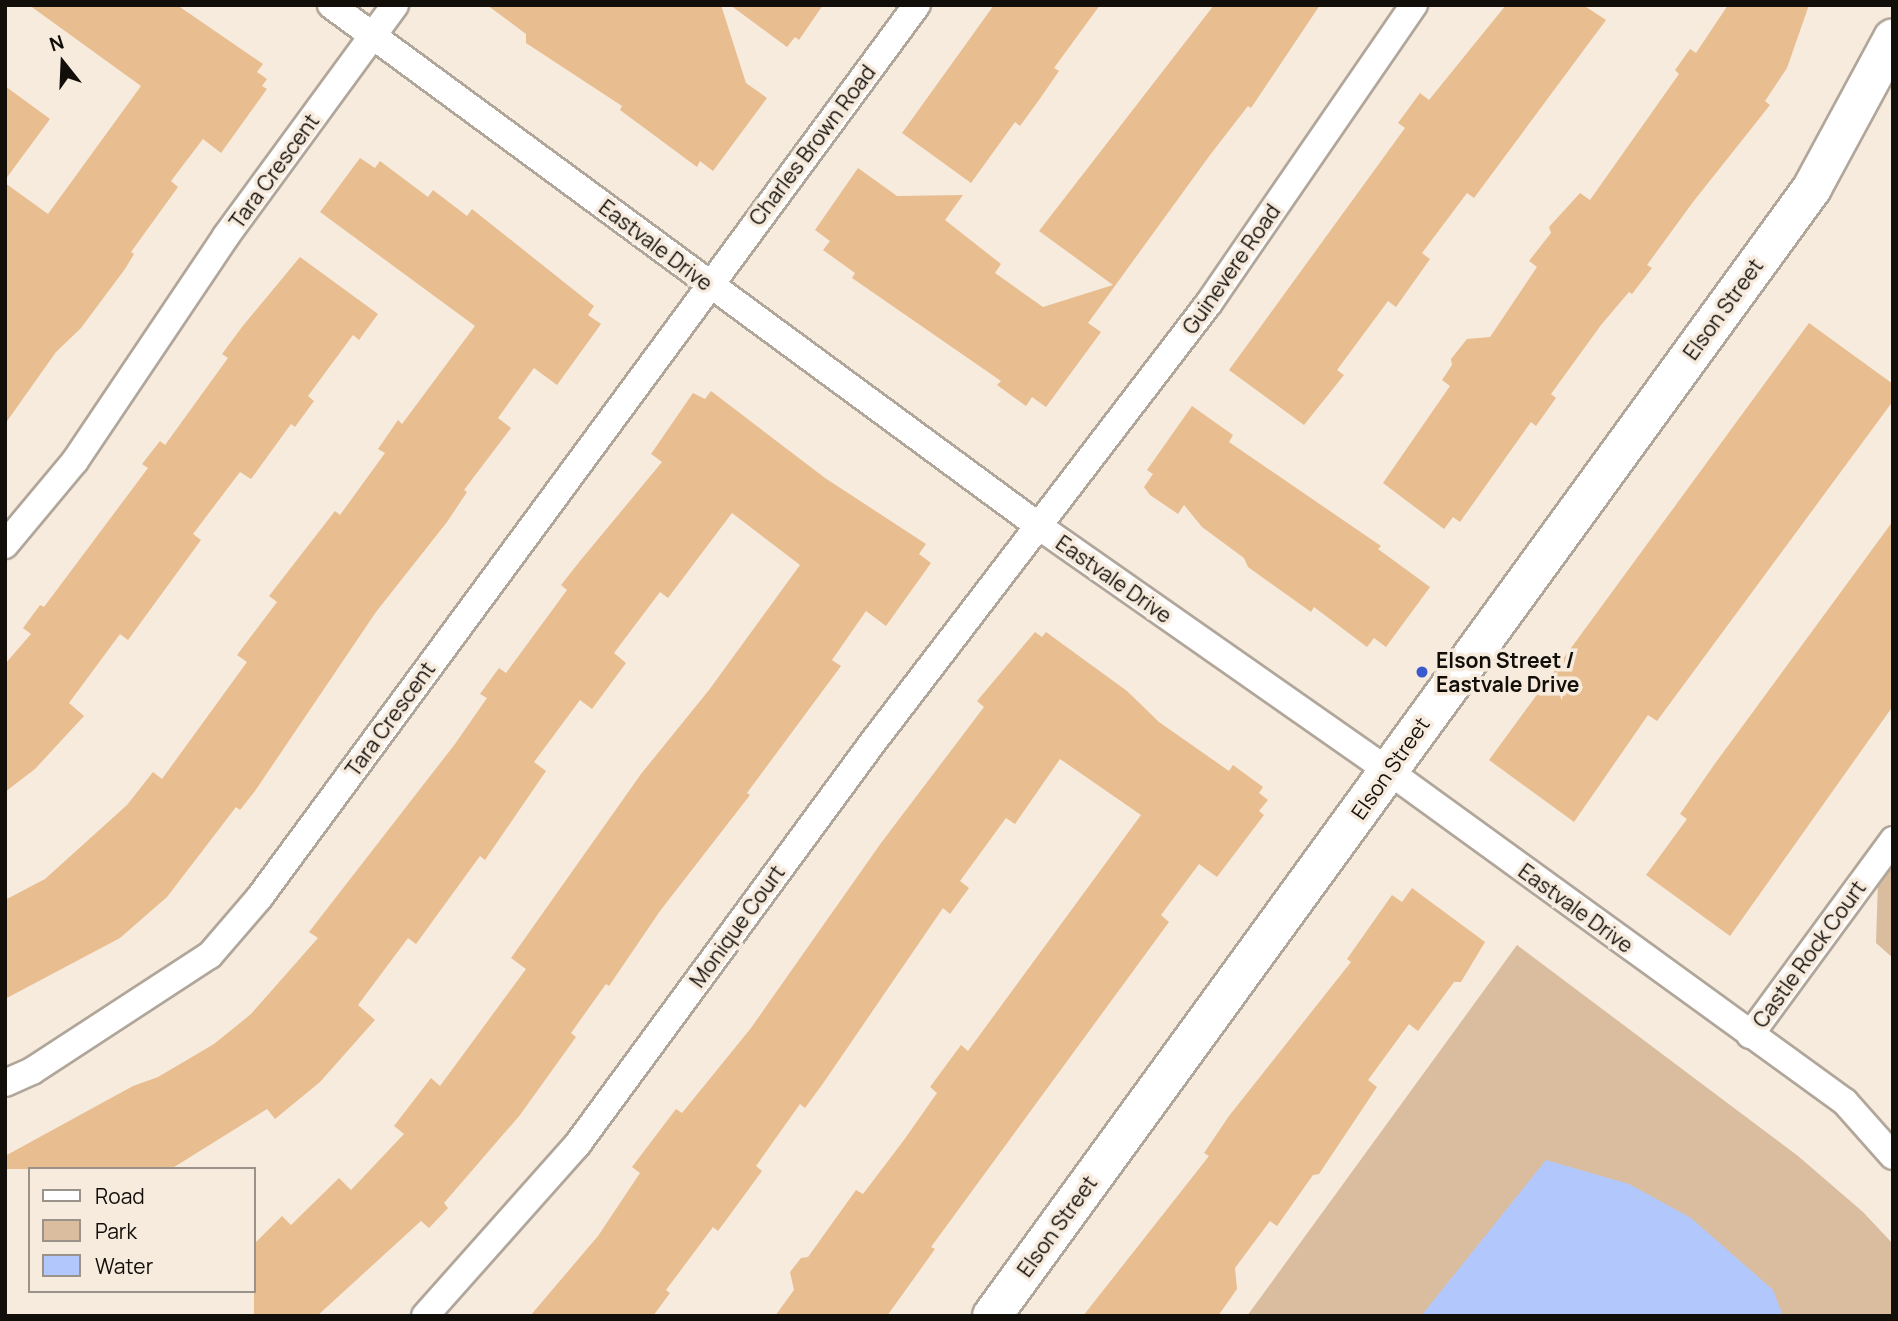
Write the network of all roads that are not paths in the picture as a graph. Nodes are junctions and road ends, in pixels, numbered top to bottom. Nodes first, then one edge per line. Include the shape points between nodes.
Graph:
1 (331, 5) edge
2 (396, 5) edge
3 (917, 5) edge
4 (1414, 5) edge
5 (373, 36) junction
6 (1893, 38) edge
7 (707, 284) junction
8 (1040, 527) junction
9 (5, 545) edge
10 (1390, 772) junction
11 (1893, 840) edge
12 (1750, 1035) junction
13 (5, 1083) edge
14 (1893, 1156) edge
15 (425, 1316) edge
16 (992, 1316) edge

1 - 5 street, Eastvale Drive
2 - 5 street, Tara Crescent
3 - 7 street, Charles Brown Road
4 - 8 street, Guinevere Road via 1209,303
5 - 7 street, Eastvale Drive
5 - 9 street, Tara Crescent via 226,236 75,461
6 - 10 street, Elson Street via 1812,188
7 - 8 street, Eastvale Drive
7 - 13 street, Tara Crescent via 259,898 210,955 32,1071
8 - 10 street, Eastvale Drive
8 - 15 street, Monique Court via 870,746 576,1146
10 - 12 street, Eastvale Drive
10 - 16 street, Elson Street
11 - 12 street, Castle Rock Court
12 - 14 street, Eastvale Drive via 1845,1102

